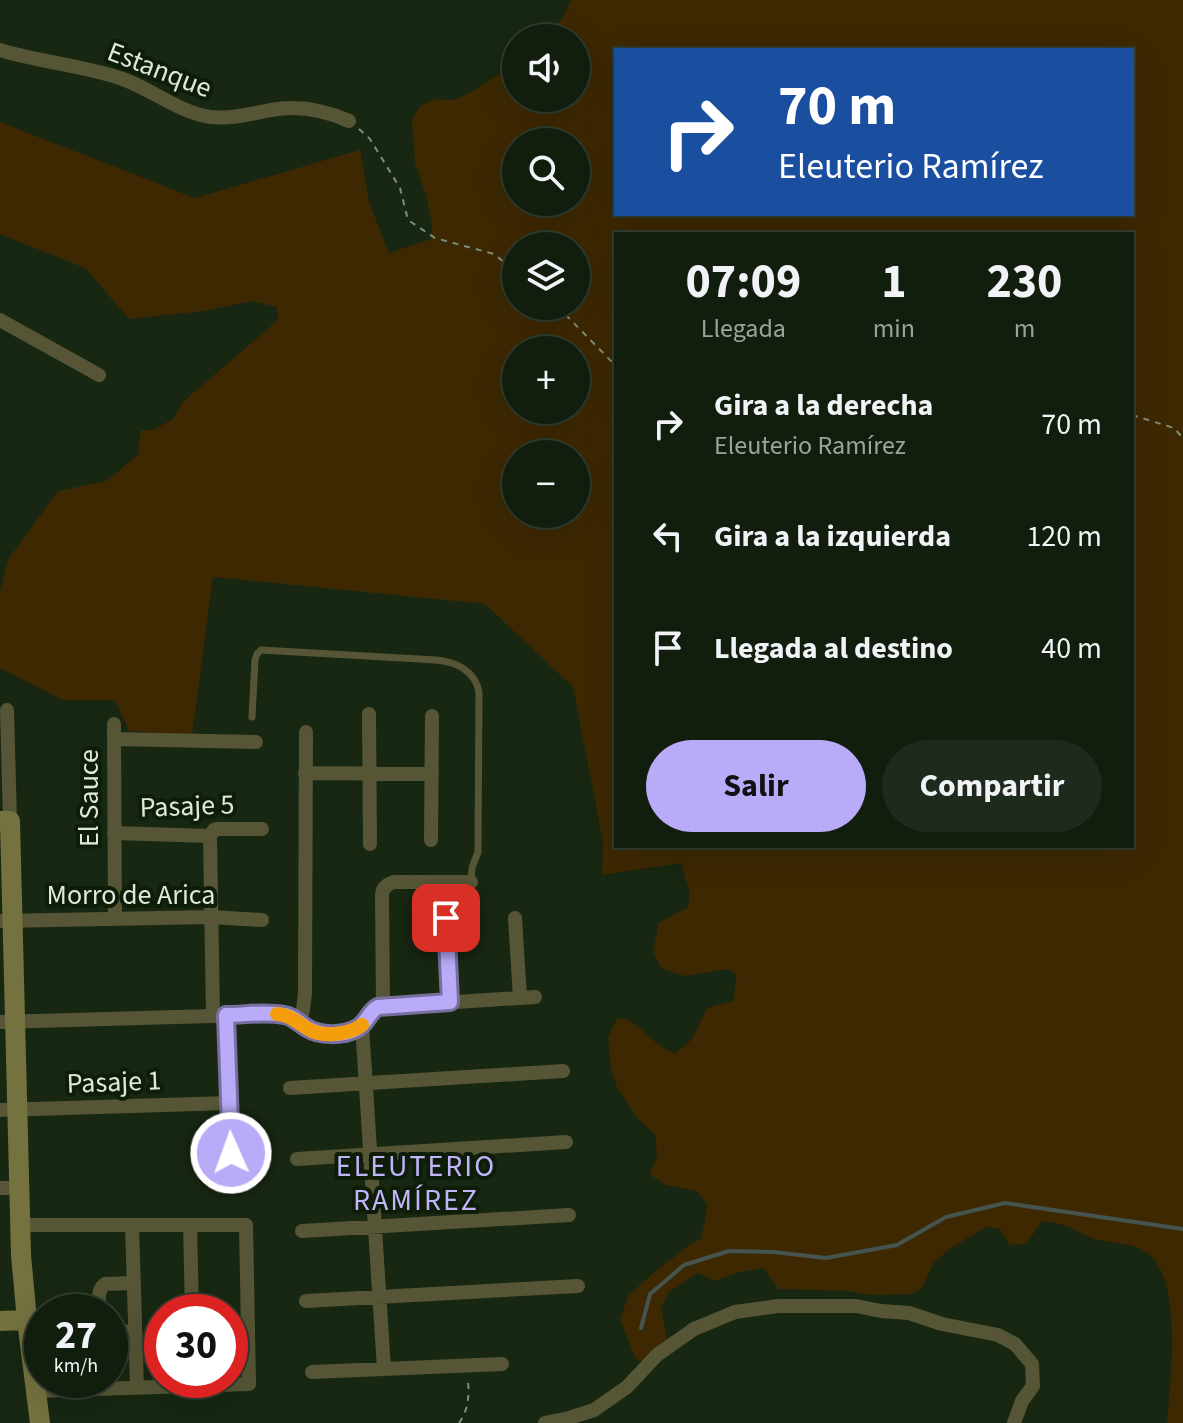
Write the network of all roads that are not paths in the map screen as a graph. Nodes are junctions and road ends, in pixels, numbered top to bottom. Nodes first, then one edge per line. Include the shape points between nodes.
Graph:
1 (0, 50) edge
2 (349, 121) road end
3 (0, 320) edge
4 (99, 375) dead end
5 (7, 710) dead end
6 (369, 714) dead end
7 (432, 716) dead end
8 (252, 717) dead end
9 (306, 732) dead end
10 (256, 742) dead end
11 (305, 773) junction
12 (369, 773) junction
13 (432, 774) junction
14 (5, 821) edge
15 (262, 829) dead end
16 (114, 833) junction
17 (210, 836) junction
18 (431, 840) dead end
19 (370, 844) dead end
20 (471, 882) joint
21 (212, 917) junction
22 (446, 918) dead end
23 (515, 918) dead end
24 (115, 919) junction
25 (262, 920) dead end
26 (6, 921) edge
27 (450, 1002) junction
28 (383, 1006) junction
29 (220, 1015) junction
30 (7, 1021) edge
31 (299, 1022) junction
32 (362, 1025) junction
33 (563, 1071) dead end
34 (366, 1084) junction
35 (290, 1088) dead end
36 (230, 1103) junction
37 (8, 1110) edge
38 (566, 1142) dead end
39 (370, 1154) junction
40 (297, 1159) dead end
41 (232, 1178) dead end
42 (10, 1188) edge
43 (569, 1215) dead end
44 (20, 1225) junction
45 (132, 1225) junction
46 (190, 1225) junction
47 (375, 1226) junction
48 (302, 1231) dead end
49 (134, 1283) junction
50 (578, 1286) dead end
51 (25, 1294) edge
52 (99, 1294) edge
53 (192, 1294) edge
54 (247, 1294) edge
55 (379, 1297) junction
56 (306, 1301) dead end
57 (24, 1320) edge
58 (0, 1321) edge
59 (248, 1331) edge
60 (128, 1332) edge
61 (135, 1332) junction
62 (502, 1364) dead end
63 (384, 1369) junction
64 (312, 1372) dead end
65 (248, 1384) edge
66 (144, 1387) edge
67 (128, 1388) edge
68 (137, 1388) junction
69 (37, 1398) edge
70 (40, 1423) edge
71 (545, 1423) edge
72 (1014, 1423) edge

1 - 2 street, Estanque via 105,73 207,116 292,108
3 - 4 street
5 - 14 street
6 - 12 street
7 - 13 street
8 - 20 lane via 255,660 261,650 436,660 465,669 479,692 478,852
9 - 11 street
10 - 16 street, El Sauce via 114,732
11 - 12 street
11 - 31 street via 305,993
12 - 13 street
12 - 19 street
13 - 18 street
14 - 26 street
15 - 17 street, Pasaje 5 via 217,829
16 - 17 street, Pasaje 5
16 - 24 street, El Sauce
17 - 21 street
20 - 28 street via 394,882 383,889
21 - 24 street, Morro de Arica
21 - 25 street, Morro de Arica
21 - 29 street
22 - 27 street
23 - 27 street via 527,997
24 - 26 street, Morro de Arica
26 - 30 street
27 - 28 street
28 - 32 street via 374,1008
29 - 30 street
29 - 31 street via 279,1014
29 - 36 street
30 - 37 street
31 - 32 street via 325,1034
32 - 34 street
33 - 34 street
34 - 35 street
34 - 39 street
36 - 37 street, Pasaje 1
36 - 41 street
37 - 42 street
38 - 39 street
39 - 40 street
39 - 47 street
42 - 44 street
43 - 47 street
44 - 45 street
44 - 51 street
45 - 46 street
45 - 49 street
46 - 53 street
46 - 54 street via 246,1225
47 - 48 street
47 - 55 street
49 - 52 street via 105,1284
49 - 61 street
50 - 55 street
55 - 56 street
55 - 63 street
57 - 58 street
59 - 65 street
60 - 61 street
61 - 68 street
62 - 63 street
63 - 64 street
66 - 68 street
67 - 68 street
69 - 70 street
71 - 72 street via 594,1410 694,1329 735,1312 856,1306 909,1313 1015,1344 1032,1364 1033,1386

